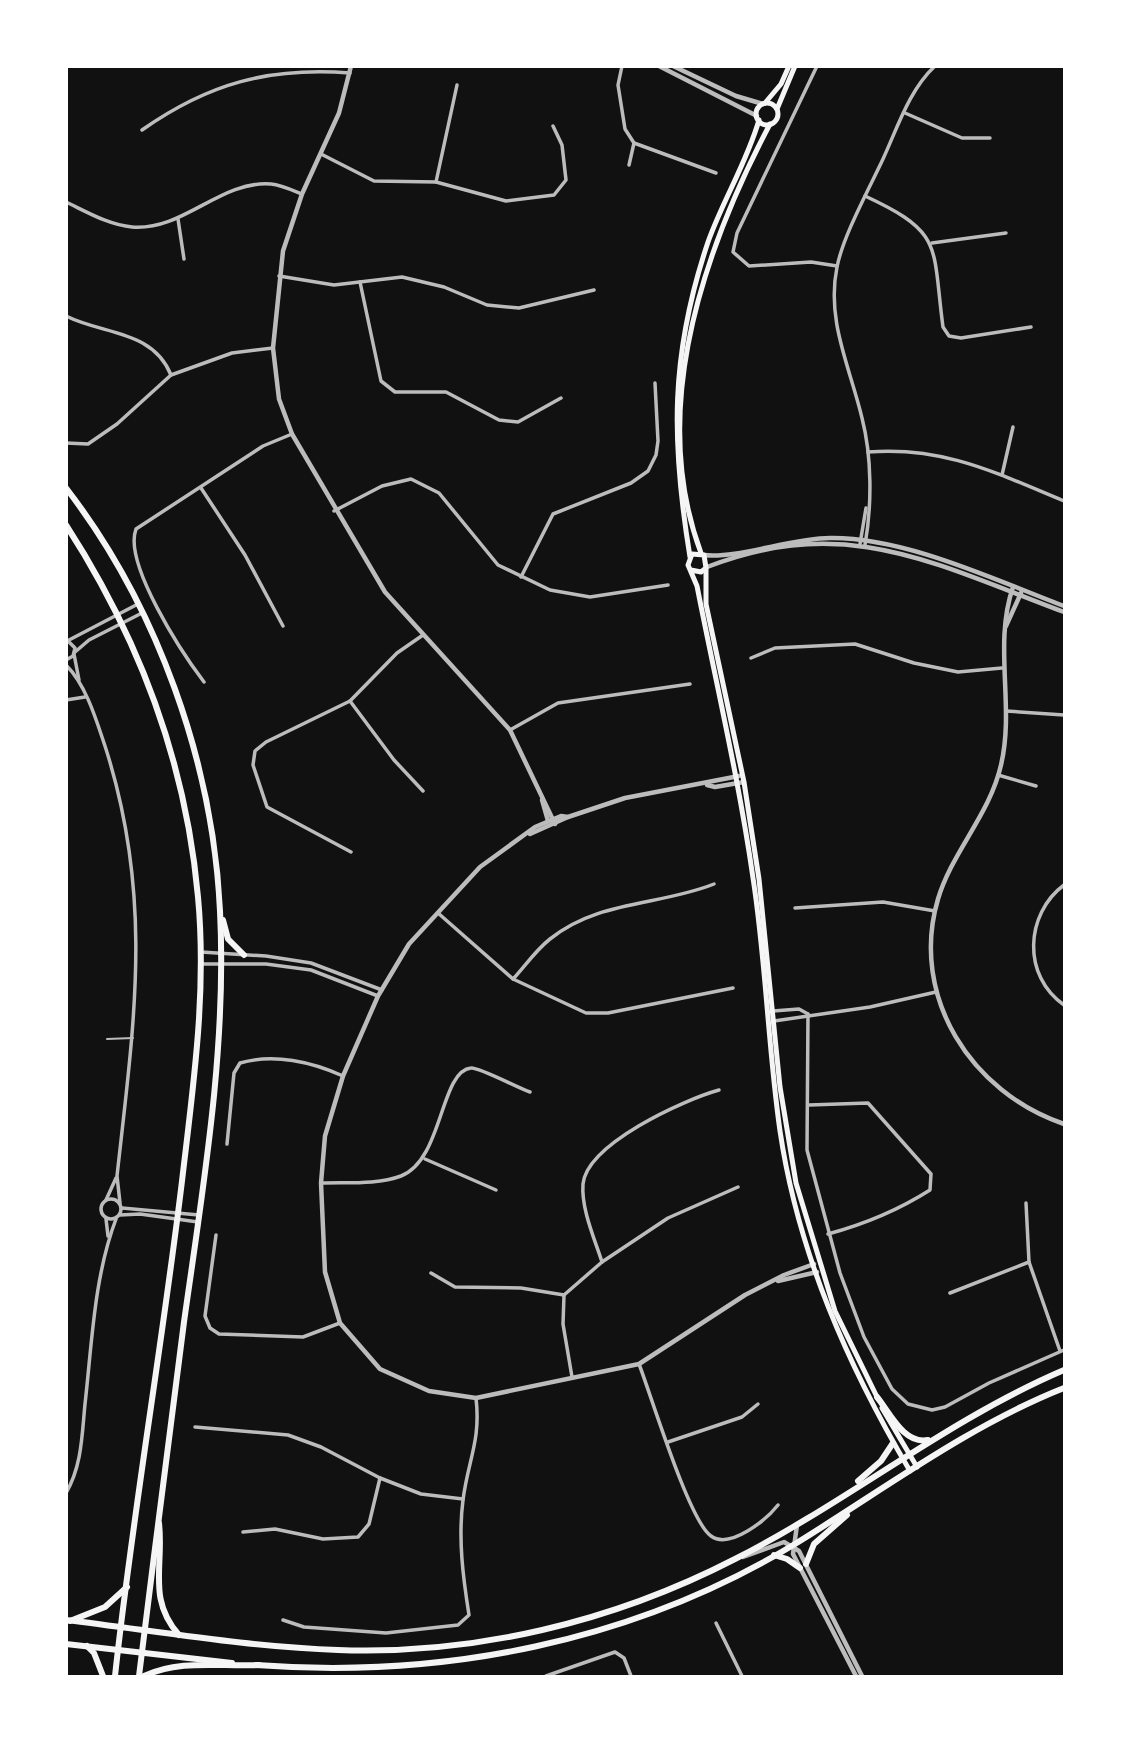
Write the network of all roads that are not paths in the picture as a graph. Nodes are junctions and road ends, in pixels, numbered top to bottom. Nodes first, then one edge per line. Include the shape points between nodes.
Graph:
1 (622, 66) edge
2 (659, 66) edge
3 (673, 66) edge
4 (789, 66) edge
5 (796, 66) edge
6 (817, 66) edge
7 (934, 66) edge
8 (350, 70) edge
9 (457, 85) dead end
10 (764, 104) junction
11 (777, 109) junction
12 (905, 113) junction
13 (758, 118) junction
14 (770, 124) junction
15 (553, 126) dead end
16 (142, 130) dead end
17 (990, 138) dead end
18 (634, 143) junction
19 (321, 154) junction
20 (629, 165) dead end
21 (716, 173) dead end
22 (436, 182) junction
23 (302, 194) junction
24 (865, 196) junction
25 (66, 202) edge
26 (178, 219) junction
27 (1006, 233) dead end
28 (932, 243) junction
29 (184, 259) dead end
30 (837, 266) junction
31 (279, 276) junction
32 (360, 282) junction
33 (594, 290) dead end
34 (66, 316) edge
35 (1031, 327) dead end
36 (272, 348) junction
37 (171, 375) junction
38 (655, 383) dead end
39 (561, 398) dead end
40 (1013, 427) dead end
41 (292, 434) junction
42 (66, 443) edge
43 (868, 452) junction
44 (1002, 475) junction
45 (66, 488) edge
46 (201, 488) junction
47 (1065, 501) edge
48 (334, 511) junction
49 (66, 525) edge
50 (863, 542) junction
51 (702, 554) junction
52 (690, 557) junction
53 (706, 568) junction
54 (691, 570) junction
55 (521, 577) junction
56 (668, 585) dead end
57 (1012, 590) junction
58 (1021, 593) junction
59 (138, 604) junction
60 (1065, 606) edge
61 (1065, 612) edge
62 (118, 613) junction
63 (142, 613) junction
64 (122, 622) junction
65 (283, 626) dead end
66 (1005, 626) junction
67 (423, 635) junction
68 (68, 639) edge
69 (75, 653) junction
70 (751, 658) dead end
71 (66, 662) edge
72 (1002, 668) junction
73 (79, 682) junction
74 (204, 682) dead end
75 (690, 684) dead end
76 (85, 697) junction
77 (66, 700) edge
78 (350, 701) junction
79 (1006, 711) junction
80 (1065, 715) edge
81 (510, 730) junction
82 (998, 775) junction
83 (740, 779) junction
84 (1036, 786) dead end
85 (423, 791) dead end
86 (551, 823) junction
87 (351, 852) dead end
88 (714, 884) dead end
89 (1065, 885) edge
90 (220, 908) junction
91 (795, 908) dead end
92 (935, 911) junction
93 (436, 912) junction
94 (201, 952) junction
95 (221, 954) junction
96 (244, 955) junction
97 (202, 964) junction
98 (221, 964) junction
99 (513, 979) junction
100 (733, 988) dead end
101 (382, 990) junction
102 (936, 992) junction
103 (378, 996) junction
104 (1065, 1005) edge
105 (770, 1011) junction
106 (808, 1014) junction
107 (771, 1021) junction
108 (133, 1038) junction
109 (107, 1039) dead end
110 (343, 1076) junction
111 (719, 1090) dead end
112 (530, 1093) dead end
113 (809, 1105) junction
114 (1065, 1124) edge
115 (227, 1144) dead end
116 (425, 1159) junction
117 (117, 1177) junction
118 (321, 1182) junction
119 (737, 1187) dead end
120 (496, 1190) dead end
121 (105, 1201) junction
122 (1026, 1203) dead end
123 (121, 1205) junction
124 (118, 1217) junction
125 (177, 1217) junction
126 (106, 1218) junction
127 (199, 1219) junction
128 (828, 1234) junction
129 (216, 1235) dead end
130 (108, 1238) junction
131 (602, 1262) junction
132 (1029, 1262) junction
133 (815, 1263) junction
134 (818, 1272) junction
135 (431, 1273) dead end
136 (777, 1281) junction
137 (950, 1293) dead end
138 (564, 1295) junction
139 (340, 1323) junction
140 (1062, 1351) edge
141 (639, 1364) junction
142 (1065, 1370) edge
143 (572, 1377) junction
144 (1065, 1388) edge
145 (476, 1398) junction
146 (877, 1398) junction
147 (758, 1404) dead end
148 (195, 1427) dead end
149 (935, 1438) junction
150 (668, 1442) junction
151 (893, 1443) junction
152 (905, 1455) junction
153 (914, 1469) junction
154 (380, 1478) junction
155 (66, 1493) edge
156 (463, 1499) junction
157 (778, 1505) dead end
158 (856, 1506) junction
159 (824, 1508) junction
160 (158, 1510) junction
161 (797, 1525) junction
162 (243, 1532) dead end
163 (793, 1545) junction
164 (774, 1555) junction
165 (736, 1559) junction
166 (803, 1566) junction
167 (128, 1586) junction
168 (283, 1620) dead end
169 (68, 1621) edge
170 (716, 1623) dead end
171 (122, 1627) junction
172 (145, 1631) junction
173 (179, 1635) junction
174 (66, 1644) edge
175 (87, 1646) junction
176 (118, 1650) junction
177 (142, 1652) junction
178 (259, 1665) junction
179 (103, 1676) edge
180 (115, 1676) edge
181 (139, 1676) edge
182 (144, 1676) edge
183 (546, 1676) edge
184 (631, 1676) edge
185 (742, 1676) edge
186 (856, 1676) edge
187 (862, 1676) edge

1 - 18 street via 618,85 625,129
2 - 13 street
3 - 10 street
4 - 10 main road
5 - 11 main road
6 - 30 street via 737,233 733,252 749,266 811,262
7 - 12 street
8 - 16 street via 259,75 179,106
8 - 19 street via 339,113
9 - 22 street
10 - 11 main road
10 - 13 main road
11 - 14 main road via 777,118
12 - 17 street via 962,138
12 - 24 street
13 - 14 main road
13 - 52 main road via 752,144 708,243 687,323 675,438
14 - 51 main road via 715,239 688,342 682,471 689,522
15 - 22 street via 562,145 566,180 554,195 506,201
18 - 20 street
18 - 21 street
19 - 22 street via 374,181
19 - 23 street
23 - 26 street via 274,184 240,188
23 - 31 street
24 - 28 street via 902,213
24 - 30 street
25 - 26 street via 133,227
26 - 29 street
27 - 28 street
28 - 35 street via 943,327 949,336
30 - 43 street via 834,316
31 - 32 street via 334,285
31 - 36 street
32 - 33 street via 402,277 487,305 519,308
32 - 39 street via 381,381 395,391 446,392 499,420 518,422
34 - 37 street via 142,340 164,359
36 - 37 street via 232,354
36 - 41 street via 279,399
37 - 42 street via 88,444
38 - 55 street via 658,441 648,471 631,483 553,514
40 - 44 street
41 - 46 street via 263,446
41 - 48 street
43 - 44 street via 900,449 946,455
43 - 50 street
44 - 47 street
45 - 59 main road
46 - 65 street via 245,555
46 - 74 street via 136,529 133,538 159,612
48 - 55 street via 382,486 411,479 439,493 498,565
48 - 67 street via 385,592
49 - 62 main road
50 - 51 street via 810,538
50 - 53 street via 810,543 748,554
50 - 57 street
51 - 52 main road
51 - 53 main road
52 - 54 main road
53 - 54 main road
53 - 83 main road via 706,604
54 - 83 main road
55 - 56 street via 550,590 590,597
57 - 58 street
57 - 66 street
58 - 60 street
58 - 61 street
58 - 66 street
59 - 62 street
59 - 63 main road
62 - 64 main road
62 - 68 street
63 - 64 street
63 - 90 main road via 189,738 212,840
64 - 69 street
64 - 94 main road via 148,681 180,783 196,876
66 - 72 street
67 - 78 street via 397,653
67 - 81 street
68 - 69 street
69 - 71 street
69 - 73 street
70 - 72 street via 775,648 855,644 958,672
71 - 73 street
72 - 79 street
73 - 76 street
75 - 81 street via 558,703
76 - 77 street
76 - 108 street via 109,760 131,860 138,955
78 - 85 street
78 - 87 street via 260,746 253,765 267,807
79 - 80 street
79 - 82 street
81 - 86 street
82 - 84 street
82 - 92 street
83 - 86 street via 715,788 707,784 625,798
83 - 105 main road via 765,923
86 - 93 street via 480,867
88 - 99 street via 609,908 579,921 549,940
89 - 104 street via 1049,896 1032,932 1035,969
90 - 95 main road
90 - 96 main road via 228,939
91 - 92 street via 883,902
92 - 102 street
93 - 99 street
93 - 101 street via 409,944
94 - 95 street
94 - 97 main road
95 - 96 street
95 - 98 main road
96 - 101 street via 312,963
97 - 98 street
97 - 125 main road via 198,1046
98 - 103 street via 311,970
98 - 127 main road
99 - 100 street via 586,1013 608,1013
101 - 103 street
102 - 106 street
102 - 114 street via 953,1034 978,1070 1013,1100
103 - 110 street
105 - 106 street via 799,1009
105 - 107 main road
106 - 107 street
106 - 113 street
107 - 133 main road via 791,1158
108 - 109 lane
108 - 117 street
110 - 115 street via 303,1061 240,1063 234,1073
110 - 118 street via 325,1136
111 - 131 street via 647,1119 589,1164 583,1185
112 - 116 street via 480,1069 468,1068 455,1077
113 - 128 street via 807,1150
113 - 128 street via 868,1103 931,1174 930,1190 906,1205 869,1223
116 - 118 street via 402,1176
116 - 120 street
117 - 121 street
117 - 123 street
118 - 139 street via 325,1272
119 - 131 street via 668,1218
121 - 123 street via 113,1199
121 - 126 street via 101,1212
122 - 132 street
123 - 124 street
123 - 125 street
124 - 125 street
124 - 126 street
124 - 130 street
125 - 127 street
125 - 167 main road
126 - 130 street
127 - 160 main road
128 - 140 street via 864,1337 892,1390 908,1404 932,1410 945,1407
129 - 139 street via 205,1316 210,1328 219,1334 303,1338
130 - 155 street via 96,1301 80,1455
131 - 138 street
132 - 137 street
132 - 140 street
133 - 134 main road
133 - 136 street
134 - 136 street
134 - 146 main road
134 - 151 main road via 846,1351
135 - 138 street via 455,1287 521,1288
136 - 141 street via 745,1295
138 - 143 street via 563,1324
139 - 145 street via 380,1369 429,1391
141 - 143 street
141 - 150 street
142 - 149 main road via 996,1401
143 - 145 street
144 - 153 main road via 992,1421
145 - 156 street via 479,1427
146 - 149 main road via 911,1438
146 - 152 main road
147 - 150 street via 742,1417
148 - 154 street via 288,1435
149 - 152 main road
150 - 157 street via 692,1508 712,1537 736,1536 768,1518
151 - 152 main road
151 - 159 main road via 881,1461
152 - 153 main road
152 - 159 main road
153 - 158 main road
154 - 156 street via 421,1494
154 - 162 street via 369,1524 358,1537 323,1539 275,1529
156 - 168 street via 461,1538 469,1615 458,1625 386,1633 303,1627
158 - 163 main road
158 - 166 main road via 814,1544
159 - 161 main road
160 - 172 main road
160 - 173 main road via 159,1595 170,1625
161 - 163 street
161 - 165 main road
163 - 164 main road
163 - 165 street via 775,1544
163 - 166 street via 793,1554
164 - 166 main road
164 - 178 main road via 702,1593 643,1616 514,1652 404,1665
165 - 173 main road via 606,1613 482,1642 338,1650
166 - 186 street
166 - 187 street
167 - 169 main road via 105,1608
167 - 171 main road
169 - 171 main road
170 - 185 street
171 - 172 main road
171 - 176 main road
172 - 173 main road
172 - 177 main road
174 - 175 main road
175 - 176 main road
175 - 179 main road
176 - 177 main road
176 - 180 main road
177 - 178 main road
177 - 181 main road
178 - 182 main road via 178,1666
183 - 184 street via 615,1652 624,1658

